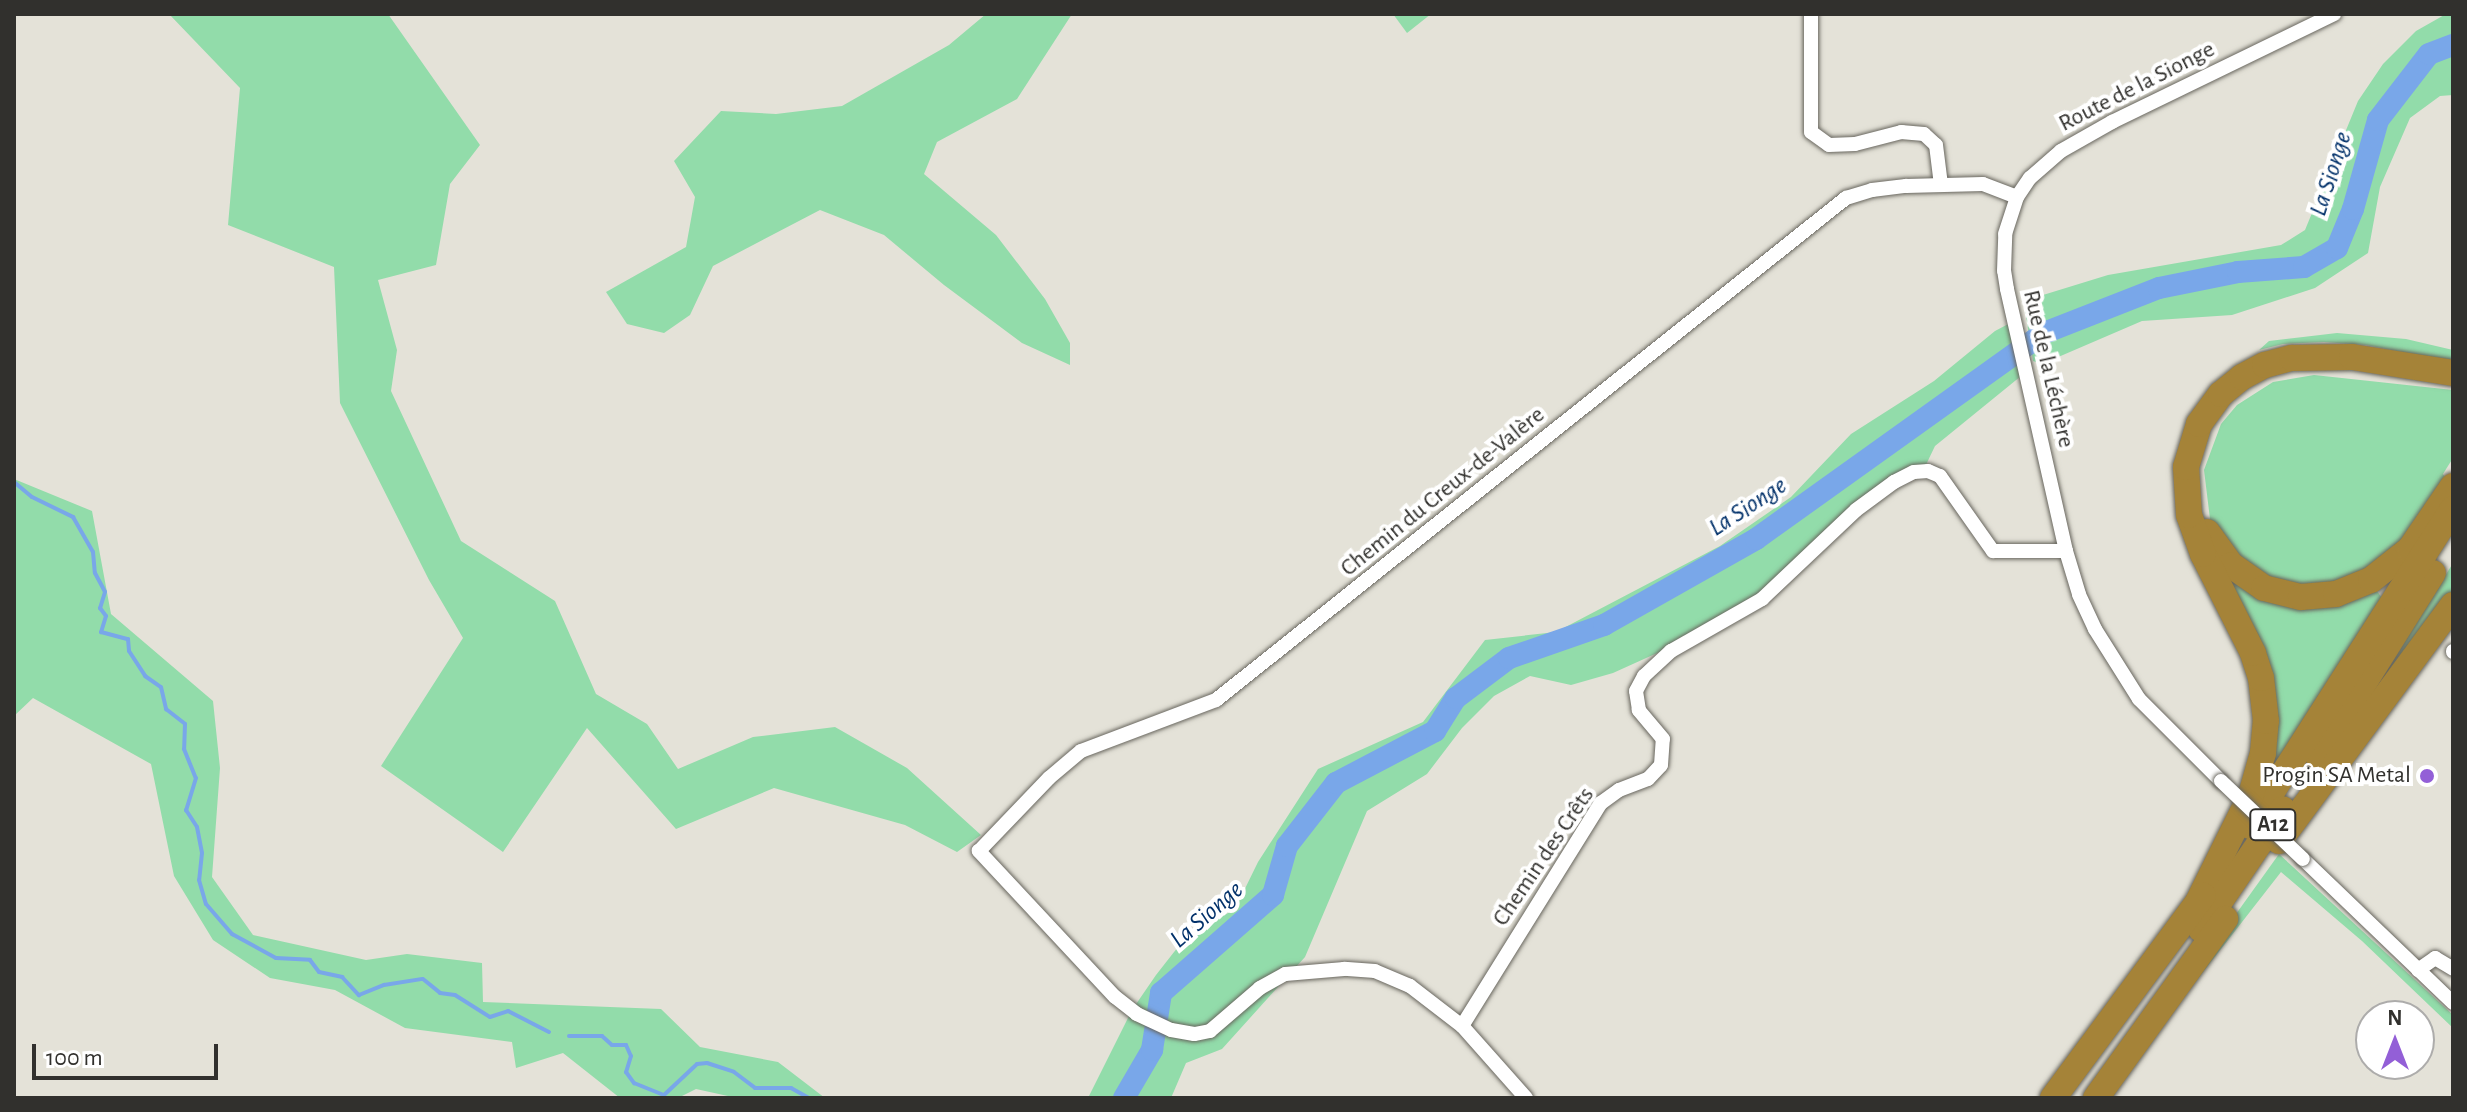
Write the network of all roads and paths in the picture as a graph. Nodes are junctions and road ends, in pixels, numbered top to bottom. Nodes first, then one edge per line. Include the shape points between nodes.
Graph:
1 (1811, 14) edge
2 (2334, 14) edge
3 (1941, 185) junction
4 (2017, 197) junction
5 (2453, 373) edge
6 (2453, 383) edge
7 (2453, 486) edge
8 (2453, 509) edge
9 (2453, 539) edge
10 (2066, 551) junction
11 (2453, 605) edge
12 (2195, 908) junction
13 (2453, 969) edge
14 (2418, 970) junction
15 (2453, 1003) edge
16 (1462, 1026) junction
17 (1526, 1098) edge
18 (2053, 1098) edge
19 (2074, 1098) edge
20 (2096, 1098) edge

1 - 3 street via 1811,132 1829,145 1901,132 1924,134 1936,145
2 - 4 street, Route de la Sionge via 2081,138 2044,163
3 - 4 street, Chemin du Creux-de-Valère via 1983,184
3 - 16 street, Chemin du Creux-de-Valère via 1872,190 1846,198 1216,700 1081,751 979,851 1115,997 1171,1030 1210,1031 1285,974 1344,969 1375,971 1402,981
4 - 10 street, Rue de la Léchère via 2003,253
5 - 12 highway via 2352,357 2292,358 2242,377 2221,394 2199,424 2186,467 2189,515 2253,653 2266,721 2251,795
6 - 7 highway via 2330,367 2273,374 2239,392 2219,414 2202,446 2196,480 2201,519 2224,559 2264,588 2309,597 2354,589 2386,570 2427,530
8 - 12 highway, A12
9 - 19 highway, A12 via 2252,856
10 - 14 street, Rue de la Léchère, bridge via 2079,594 2113,662 2139,699
10 - 16 street, Chemin des Crêts via 1993,551 1940,476 1919,471 1856,510 1762,599 1686,640 1638,686 1636,701 1663,739 1661,765 1648,779 1601,803
11 - 20 highway
12 - 18 highway, A12
13 - 14 street via 2435,958
14 - 15 street, Rue de la Léchère
16 - 17 street

